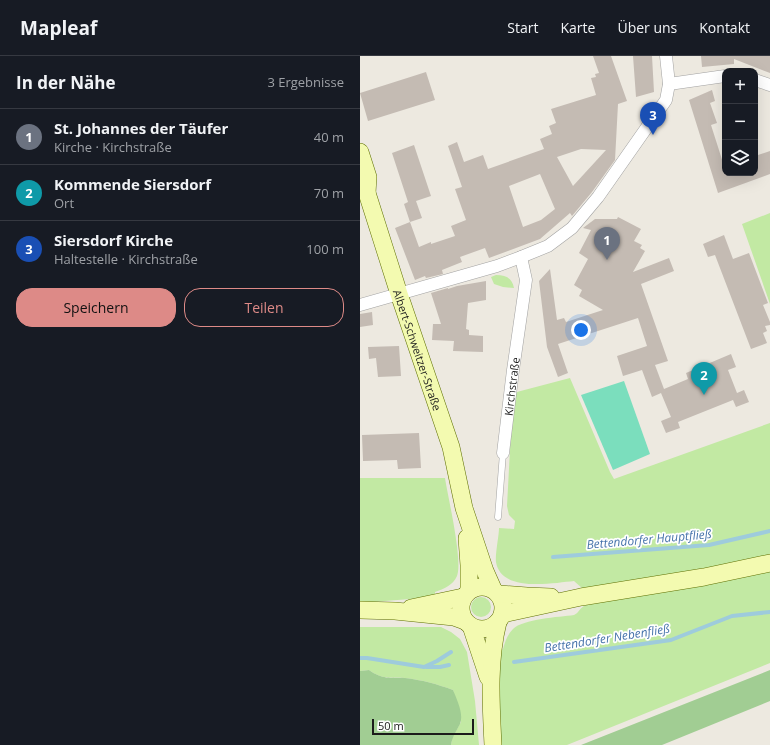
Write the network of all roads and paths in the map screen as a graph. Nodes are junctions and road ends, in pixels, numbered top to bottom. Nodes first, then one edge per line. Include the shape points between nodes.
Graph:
1 (666, 56) edge
2 (722, 76) edge
3 (758, 81) edge
4 (669, 84) junction
5 (770, 85) edge
6 (360, 152) edge
7 (364, 188) edge
8 (521, 258) junction
9 (399, 294) junction
10 (360, 305) edge
11 (503, 453) joint
12 (464, 508) junction
13 (498, 517) dead end
14 (770, 562) edge
15 (496, 591) junction
16 (466, 594) junction
17 (581, 597) junction
18 (360, 610) edge
19 (395, 611) junction
20 (501, 618) junction
21 (468, 624) junction
22 (490, 686) junction
23 (493, 745) edge

1 - 4 street
2 - 4 street
3 - 5 street
4 - 8 street via 666,100 598,197 572,228 548,246
6 - 7 main road, Albert-Schweitzer-Straße via 368,178
7 - 9 main road, Albert-Schweitzer-Straße
8 - 9 street
8 - 11 street, Kirchstraße via 526,280
9 - 10 street
9 - 12 main road, Albert-Schweitzer-Straße via 451,447
11 - 13 lane, Kirchstraße
12 - 15 main road, Albert-Schweitzer-Straße via 485,571
12 - 16 main road, Albert-Schweitzer-Straße via 469,565
14 - 17 main road via 704,577
15 - 16 main road via 479,586
15 - 17 main road via 527,596
15 - 20 main road via 503,602
16 - 19 main road
16 - 21 main road via 461,611
17 - 20 main road
18 - 19 main road
19 - 21 main road via 454,617
20 - 21 main road via 493,627 485,629
20 - 22 main road via 494,636
21 - 22 main road
22 - 23 main road

